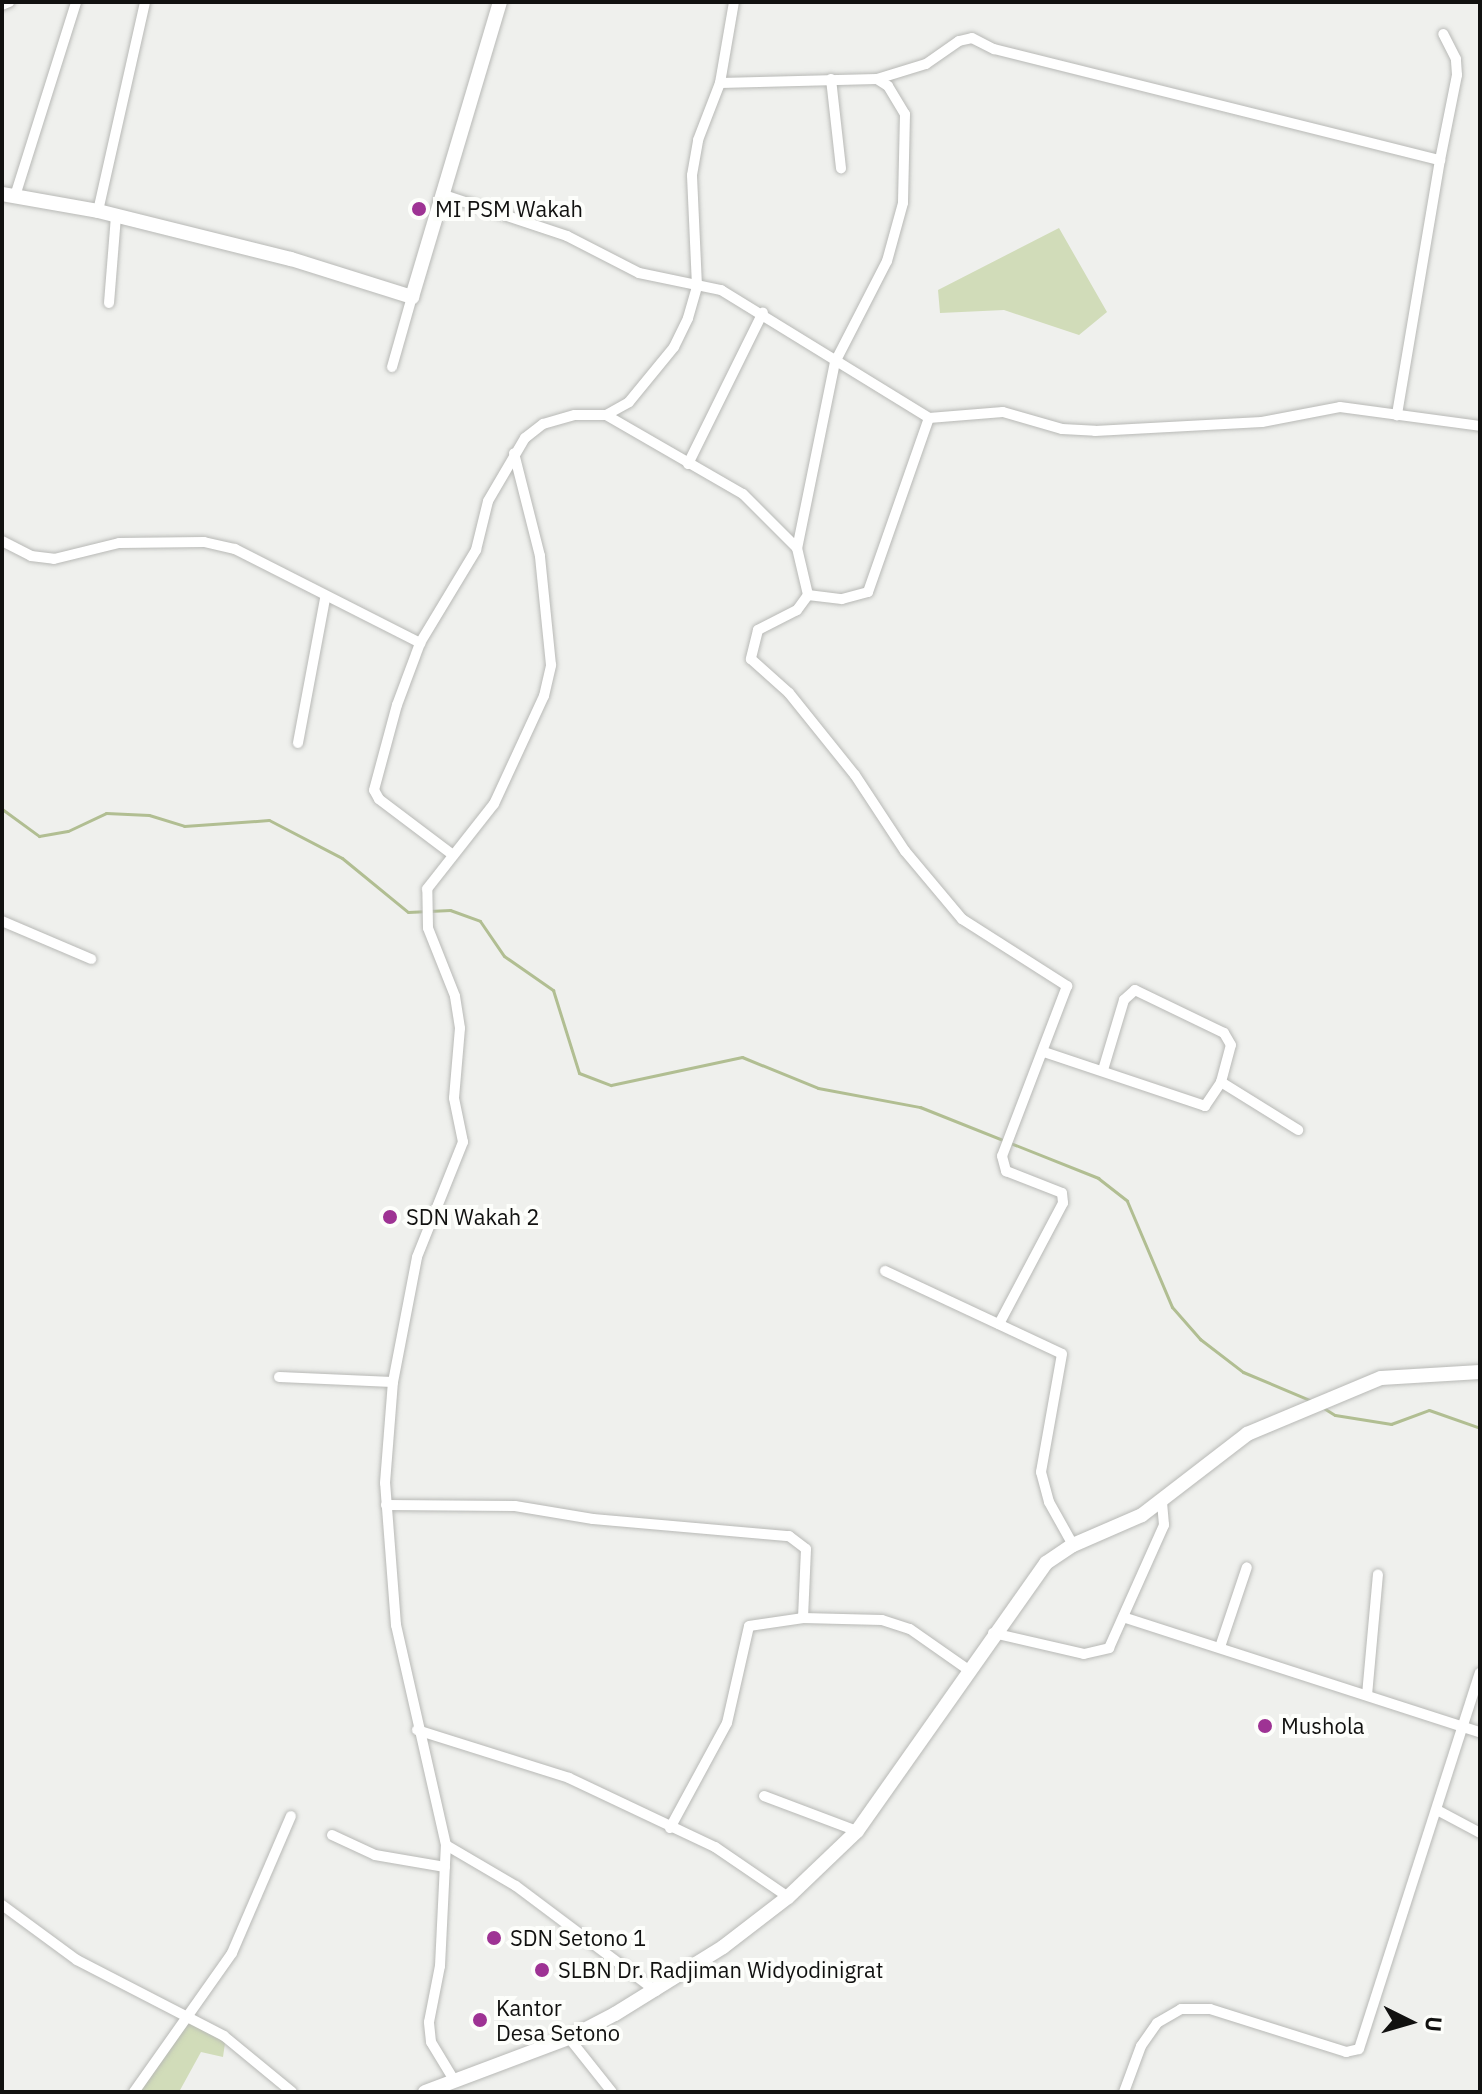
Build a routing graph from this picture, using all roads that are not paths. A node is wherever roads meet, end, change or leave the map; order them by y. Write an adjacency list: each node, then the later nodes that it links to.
1 (9, 2): 6 (street)
2 (76, 2): 14 (street)
3 (500, 2): 13 (main road)
4 (734, 2): 10 (street)
5 (145, 3): 15 (street)
6 (2, 5)
7 (1443, 34): 11 (street)
8 (831, 79): 9 (street); 10 (street); 12 (street)
9 (877, 79): 11 (street); 21 (street)
10 (720, 83): 17 (street)
11 (1440, 160): 24 (street)
12 (841, 168)
13 (441, 194): 17 (street); 18 (main road)
14 (8, 195): 15 (main road)
15 (98, 211): 16 (main road)
16 (116, 216): 18 (main road); 19 (street)
17 (697, 286): 20 (street); 23 (street)
18 (412, 297): 22 (street)
19 (109, 303)
20 (763, 312): 21 (street); 28 (street)
21 (835, 362): 25 (street); 30 (street)
22 (392, 367)
23 (606, 415): 27 (street); 28 (street)
24 (1397, 415): 25 (street); 26 (street)
25 (929, 418): 31 (street)
26 (1480, 426)
27 (514, 453): 33 (street); 35 (street)
28 (688, 464): 30 (street)
29 (2, 541): 32 (street)
30 (797, 548): 31 (street)
31 (808, 595): 38 (street)
32 (325, 599): 33 (street); 34 (street)
33 (420, 643): 35 (street)
34 (298, 743)
35 (453, 855): 46 (street)
36 (2, 921): 37 (street)
37 (91, 959)
38 (1044, 1052): 39 (street); 43 (street)
39 (1103, 1070): 40 (street); 40 (street)
40 (1221, 1082): 41 (street)
41 (1298, 1130)
42 (885, 1271): 43 (street)
43 (999, 1324): 49 (street)
44 (1480, 1372): 47 (main road)
45 (279, 1377): 46 (street)
46 (393, 1382): 48 (street)
47 (1162, 1500): 49 (main road); 53 (street)
48 (386, 1505): 52 (street); 60 (street)
49 (1073, 1545): 54 (main road)
50 (1247, 1567): 55 (street)
51 (1378, 1575): 58 (street)
52 (803, 1618): 56 (street); 65 (street)
53 (1126, 1618): 54 (street); 55 (street)
54 (993, 1633): 56 (main road)
55 (1220, 1647): 58 (street)
56 (970, 1671): 66 (main road)
57 (1480, 1673): 59 (street)
58 (1367, 1695): 59 (street)
59 (1465, 1726): 61 (street); 63 (street)
60 (417, 1730): 65 (street); 69 (street)
61 (1480, 1732)
62 (764, 1796): 66 (street)
63 (1437, 1810): 67 (street); 81 (street)
64 (291, 1816): 74 (street)
65 (670, 1828): 71 (street)
66 (857, 1831): 71 (main road)
67 (1480, 1833)
68 (332, 1835): 70 (street)
69 (446, 1845): 70 (street); 73 (street)
70 (445, 1867): 76 (street)
71 (788, 1897): 73 (main road)
72 (2, 1905): 74 (street)
73 (656, 1991): 75 (main road)
74 (189, 2019): 77 (street); 78 (street)
75 (569, 2038): 76 (main road); 80 (street)
76 (454, 2080): 79 (main road)
77 (134, 2092)
78 (292, 2092)
79 (425, 2092)
80 (612, 2092)
81 (1124, 2092)

